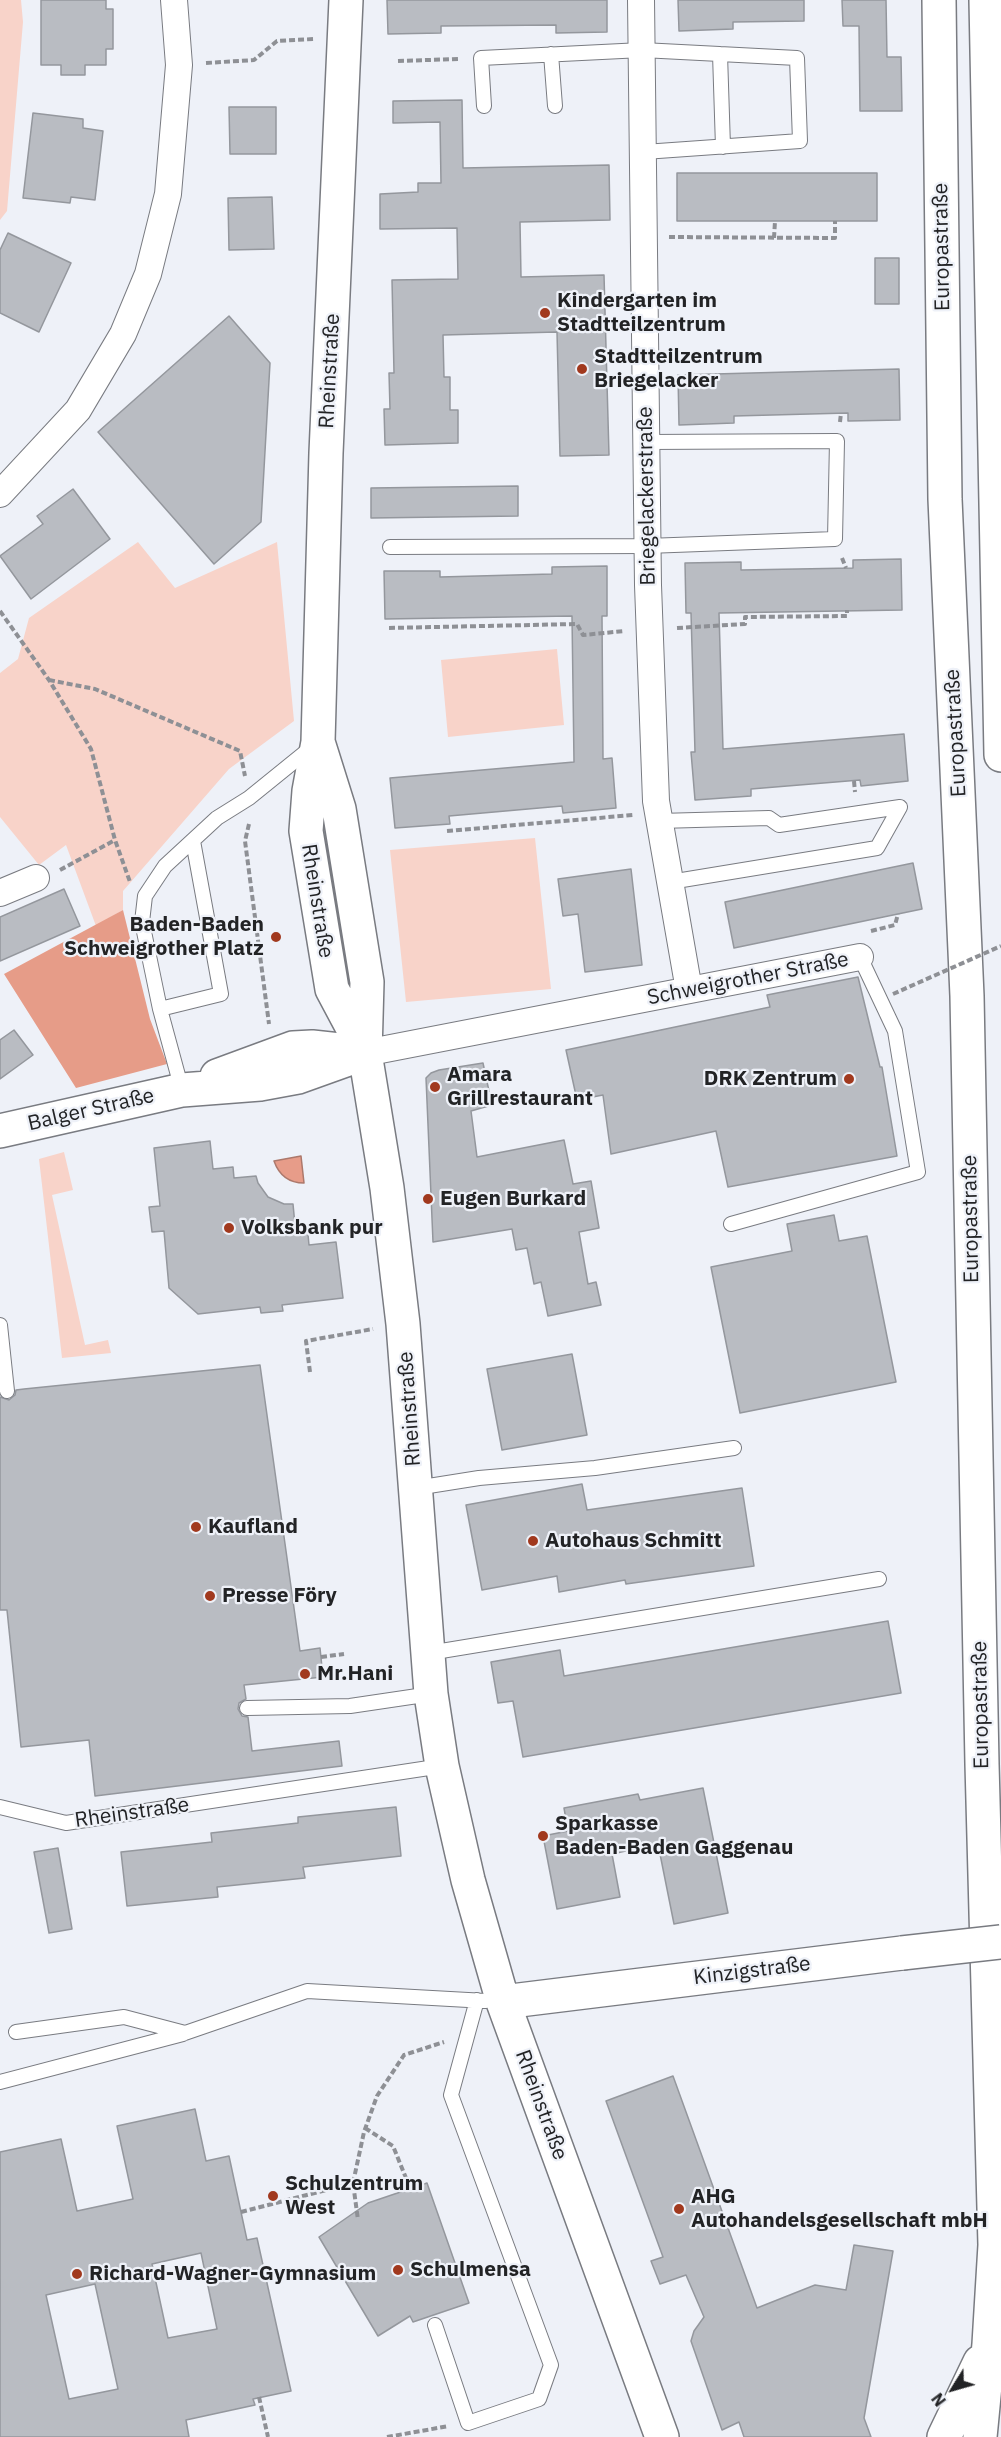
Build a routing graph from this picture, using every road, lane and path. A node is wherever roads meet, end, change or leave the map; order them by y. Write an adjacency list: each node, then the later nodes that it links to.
1 (174, 0): 24 (street)
2 (346, 0): 6 (street, Rheinstraße)
3 (641, 0): 7 (street, Briegelackerstraße)
4 (939, 0): 81 (street, Europastraße)
5 (986, 0): 33 (street, Europastraße)
6 (346, 38): 12 (path); 32 (street, Rheinstraße)
7 (642, 50): 8 (lane); 9 (lane); 16 (street, Briegelackerstraße)
8 (551, 54): 10 (lane); 14 (lane)
9 (720, 54): 15 (lane); 15 (lane)
10 (481, 58): 11 (path); 13 (lane)
11 (398, 61)
12 (206, 63)
13 (484, 106)
14 (555, 106)
15 (723, 147): 16 (lane)
16 (644, 152): 19 (street, Briegelackerstraße)
17 (775, 221): 20 (path)
18 (835, 221): 20 (path)
19 (645, 237): 20 (path); 23 (street, Briegelackerstraße)
20 (774, 238)
21 (841, 413): 22 (path)
22 (841, 420)
23 (646, 442): 25 (street, Briegelackerstraße); 25 (lane)
24 (0, 494)
25 (647, 546): 26 (lane); 30 (street, Briegelackerstraße)
26 (390, 547)
27 (847, 610): 30 (path)
28 (0, 611): 31 (path)
29 (389, 628): 30 (path)
30 (649, 629): 35 (street, Briegelackerstraße)
31 (49, 680): 34 (path); 37 (path)
32 (318, 742): 34 (lane); 51 (street, Rheinstraße)
33 (1001, 755)
34 (249, 798): 38 (lane); 50 (path)
35 (658, 817): 36 (path); 40 (street, Briegelackerstraße); 40 (lane)
36 (447, 831)
37 (115, 840): 39 (path); 42 (path)
38 (193, 841): 42 (lane); 49 (lane)
39 (36, 878): 41 (street)
40 (670, 882): 47 (street, Briegelackerstraße)
41 (0, 892)
42 (145, 896): 49 (lane)
43 (898, 914): 44 (path)
44 (895, 926)
45 (1001, 946): 48 (path, bridge)
46 (860, 957): 47 (street, Schweigrother Straße); 54 (lane, Schweigrother Straße)
47 (689, 990): 51 (street, Schweigrother Straße)
48 (893, 994)
49 (160, 1009): 52 (lane)
50 (293, 1048): 51 (street, Balger Straße); 52 (street, Balger Straße)
51 (365, 1053): 52 (street, Balger Straße); 55 (street, Rheinstraße)
52 (182, 1090): 53 (street, Balger Straße)
53 (0, 1131)
54 (730, 1224)
55 (403, 1324): 57 (path); 60 (street, Rheinstraße)
56 (0, 1325): 58 (lane)
57 (310, 1372)
58 (7, 1391)
59 (734, 1448): 60 (lane)
60 (416, 1488): 62 (street, Rheinstraße)
61 (879, 1580): 62 (lane)
62 (429, 1653): 65 (street, Rheinstraße)
63 (344, 1654): 64 (path)
64 (321, 1658)
65 (431, 1694): 66 (lane); 67 (street, Rheinstraße)
66 (247, 1708)
67 (442, 1766): 68 (lane, Rheinstraße); 70 (street, Rheinstraße)
68 (0, 1808)
69 (1001, 1942): 70 (street, Kinzigstraße, bridge)
70 (490, 2001): 72 (lane); 73 (lane); 86 (street, Rheinstraße)
71 (16, 2032): 72 (lane)
72 (185, 2033): 74 (lane)
73 (468, 2034): 75 (path); 83 (lane)
74 (0, 2082)
75 (365, 2128): 76 (path); 77 (path)
76 (353, 2183): 78 (path); 79 (path)
77 (410, 2188)
78 (241, 2212)
79 (358, 2220)
80 (435, 2325): 83 (lane)
81 (989, 2344): 87 (street); 88 (street, Europastraße)
82 (259, 2397): 84 (path)
83 (468, 2423): 85 (path)
84 (268, 2437)
85 (387, 2437)
86 (662, 2437)
87 (944, 2437)
88 (981, 2437)

